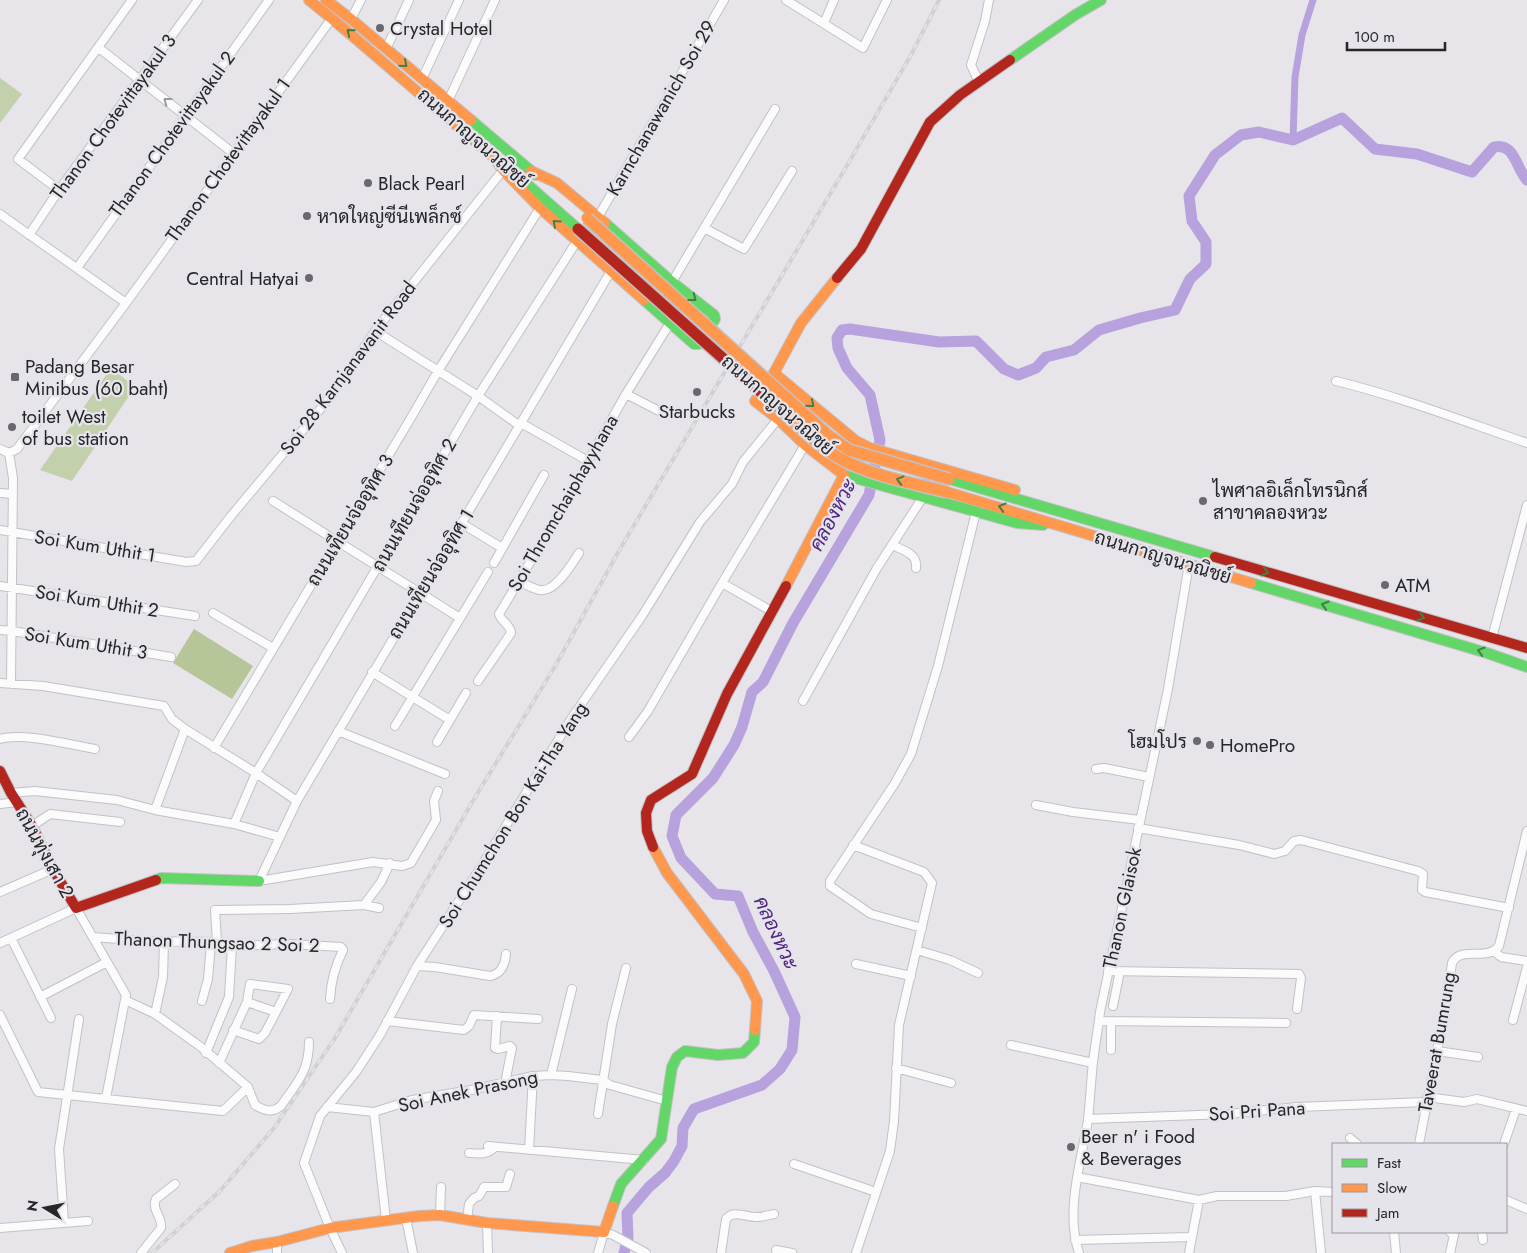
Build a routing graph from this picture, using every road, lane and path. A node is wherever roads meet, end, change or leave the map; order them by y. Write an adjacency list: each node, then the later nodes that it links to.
1 (132, 0): 19 (street)
2 (198, 0): 22 (street, Thanon Chotevittayakul 3)
3 (269, 0): 26 (street, Thanon Chotevittayakul 2)
4 (309, 0): 16 (main road, ถนนกาญจนวณิชย์)
5 (326, 0): 17 (main road, ถนนกาญจนวณิชย์)
6 (361, 0): 17 (street)
7 (409, 0): 20 (street)
8 (459, 0): 21 (street)
9 (495, 0): 24 (street)
10 (724, 0): 34 (street, Karnchanawanich Soi 29)
11 (786, 0): 18 (street)
12 (834, 0): 18 (street)
13 (887, 0): 18 (street)
14 (989, 0): 23 (street)
15 (1101, 0): 23 (main road)
16 (332, 18): 27 (street, Thanon Chotevittayakul 1); 28 (main road, ถนนกาญจนวณิชย์, one-way to 16)
17 (351, 19): 20 (main road, ถนนกาญจนวณิชย์)
18 (824, 23)
19 (99, 48): 22 (street); 31 (street)
20 (386, 49): 21 (main road, ถนนกาญจนวณิชย์, one-way to 21)
21 (422, 79): 24 (main road, ถนนกาญจนวณิชย์)
22 (140, 80): 26 (street, one-way to 22); 31 (street, Thanon Chotevittayakul 3)
23 (979, 82): 45 (main road)
24 (448, 101): 34 (main road, ถนนกาญจนวณิชย์)
25 (775, 109): 35 (street)
26 (185, 115): 27 (street); 38 (street, Thanon Chotevittayakul 2)
27 (233, 153): 41 (street, Thanon Chotevittayakul 1)
28 (494, 158): 29 (main road); 67 (main road, ถนนกาญจนวณิชย์, one-way to 28, bridge)
29 (503, 170): 32 (main road); 43 (street, Soi 28 Karnjanavanit Road)
30 (792, 171): 35 (street)
31 (59, 190): 36 (street, Thanon Chotevittayakul 3)
32 (540, 208): 37 (main road, one-way to 32); 44 (street, ถนนเทียนจ่ออุทิศ 3)
33 (0, 214): 36 (street)
34 (592, 217): 40 (main road); 65 (main road, ถนนกาญจนวณิชย์, bridge)
35 (704, 228): 40 (street)
36 (29, 235): 38 (street)
37 (577, 241): 39 (main road); 48 (street, ถนนเทียนจ่ออุทิศ 2)
38 (76, 268): 41 (street)
39 (611, 271): 42 (main road); 51 (street, ถนนเทียนจ่ออุทิศ 1)
40 (672, 282): 42 (main road, one-way to 42)
41 (126, 303): 55 (street, Thanon Chotevittayakul 1)
42 (670, 323): 47 (street, Soi Thromchaiphayyhana)
43 (375, 331): 44 (street); 74 (street, Soi 28 Karnjanavanit Road)
44 (438, 371): 48 (street); 70 (street, ถนนเทียนจ่ออุทิศ 3)
45 (774, 373): 50 (main road); 65 (main road, one-way to 65)
46 (1336, 380): 52 (street)
47 (626, 394): 49 (street); 56 (street, Soi Thromchaiphayyhana)
48 (478, 396): 51 (street); 77 (street, ถนนเทียนจ่ออุทิศ 2)
49 (663, 413)
50 (778, 419): 53 (main road); 152 (street, Soi Chumchon Bon Kai-Tha Yang)
51 (521, 424): 56 (street); 66 (street, ถนนเทียนจ่ออุทิศ 1)
52 (1527, 443)
53 (805, 445): 57 (main road); 81 (street)
54 (0, 449): 55 (street)
55 (10, 453): 60 (street)
56 (588, 461): 80 (street, Soi Thromchaiphayyhana)
57 (844, 474): 61 (main road); 85 (main road)
58 (544, 475): 72 (street)
59 (0, 493): 60 (street)
60 (12, 494): 69 (street)
61 (923, 497): 64 (main road); 71 (street)
62 (273, 501): 70 (street)
63 (1527, 505): 91 (street)
64 (976, 512): 67 (main road); 130 (street)
65 (1064, 514): 91 (main road, ถนนกาญจนวณิชย์, one-way to 91)
66 (461, 523): 72 (street); 84 (street, ถนนเทียนจ่ออุทิศ 1)
67 (1061, 526): 76 (main road, ถนนกาญจนวณิชย์)
68 (0, 530): 69 (street, Soi Kum Uthit 1)
69 (13, 532): 74 (street, Soi Kum Uthit 1); 83 (street)
70 (337, 542): 77 (street); 92 (street, ถนนเทียนจ่ออุทิศ 3)
71 (892, 545): 78 (street); 102 (street)
72 (502, 548): 75 (street)
73 (578, 554): 80 (street)
74 (191, 561)
75 (494, 563)
76 (1189, 564): 95 (main road, ถนนกาญจนวณิชย์, one-way to 76); 116 (street, Thanon Glaisok)
77 (377, 568): 84 (street); 114 (street, ถนนเทียนจ่ออุทิศ 2)
78 (916, 568)
79 (488, 572): 88 (street)
80 (518, 581): 97 (street, Soi Thromchaiphayyhana)
81 (722, 582): 85 (street); 107 (street)
82 (0, 586): 83 (street, Soi Kum Uthit 2)
83 (12, 587): 87 (street, Soi Kum Uthit 2); 90 (street)
84 (419, 593): 88 (street); 96 (street, ถนนเทียนจ่ออุทิศ 1)
85 (773, 612): 198 (main road)
86 (213, 613): 92 (street)
87 (195, 616)
88 (460, 618): 101 (street)
89 (0, 630): 90 (street, Soi Kum Uthit 3)
90 (12, 631): 94 (street, Soi Kum Uthit 3); 99 (street)
91 (1492, 638): 93 (main road, ถนนกาญจนวณิชย์)
92 (273, 648): 110 (street, ถนนเทียนจ่ออุทิศ 3)
93 (1527, 648)
94 (171, 657)
95 (1527, 667)
96 (372, 672): 101 (street); 106 (street, ถนนเทียนจ่ออุทิศ 1)
97 (478, 681)
98 (0, 684): 99 (street)
99 (11, 684): 105 (street)
100 (466, 693): 103 (street)
101 (412, 696): 103 (street); 104 (street)
102 (803, 701)
103 (450, 720): 109 (street)
104 (395, 726)
105 (185, 730): 110 (street); 122 (street)
106 (338, 731): 115 (street); 119 (street, ถนนเทียนจ่ออุทิศ 1)
107 (629, 737)
108 (0, 739): 111 (street)
109 (437, 742)
110 (214, 748): 114 (street)
111 (95, 749)
112 (1096, 769): 116 (street)
113 (0, 771): 118 (main road, ถนนทุ่งเสา 2)
114 (256, 773): 119 (street); 125 (street, ถนนเทียนจ่ออุทิศ 2)
115 (445, 774)
116 (1149, 777): 123 (street, Thanon Glaisok)
117 (438, 791): 131 (street)
118 (14, 797): 120 (street); 122 (street); 126 (main road, ถนนทุ่งเสา 2)
119 (297, 800): 129 (street, ถนนเทียนจ่ออุทิศ 1)
120 (0, 804)
121 (1036, 805): 123 (street)
122 (156, 810): 125 (street)
123 (1140, 820): 127 (street, Thanon Glaisok)
124 (120, 822): 126 (street)
125 (234, 824): 129 (street)
126 (32, 826): 132 (main road, ถนนทุ่งเสา 2)
127 (1138, 828): 138 (street); 155 (street, Thanon Glaisok)
128 (1527, 831): 138 (street)
129 (280, 837): 133 (street, ถนนเทียนจ่ออุทิศ 1)
130 (853, 845): 139 (street); 139 (street)
131 (390, 863): 133 (street); 135 (street)
132 (53, 869): 134 (street); 136 (main road, ถนนทุ่งเสา 2)
133 (259, 881): 136 (main road)
134 (0, 892)
135 (364, 906): 137 (street); 143 (street)
136 (76, 908): 140 (street); 141 (street)
137 (379, 908)
138 (1509, 908): 147 (street)
139 (922, 928): 146 (street)
140 (93, 937): 142 (street, Thanon Thungsao 2 Soi 2); 150 (street)
141 (11, 938): 144 (street); 160 (street)
142 (164, 942): 143 (street, Thanon Thungsao 2 Soi 2); 168 (street)
143 (214, 942): 145 (street, Thanon Thungsao 2 Soi 2); 163 (street)
144 (0, 943)
145 (232, 946): 161 (street, Thanon Thungsao 2 Soi 2); 184 (street)
146 (917, 950): 157 (street); 158 (street)
147 (1495, 952): 149 (street); 183 (street, Taveerat Bumrung)
148 (506, 954): 152 (street)
149 (1527, 961)
150 (106, 962): 160 (street); 162 (street)
151 (856, 964): 158 (street)
152 (417, 966): 175 (street, Soi Chumchon Bon Kai-Tha Yang)
153 (1527, 967): 174 (street)
154 (626, 968): 191 (street)
155 (1108, 971): 156 (street); 176 (street, Thanon Glaisok)
156 (1120, 971): 165 (street); 166 (street)
157 (978, 973)
158 (911, 976): 188 (street)
159 (572, 989): 189 (street)
160 (40, 997): 171 (street)
161 (330, 999)
162 (126, 1000): 168 (street); 196 (street)
163 (202, 1001)
164 (247, 1002): 167 (street); 167 (street); 179 (street)
165 (1113, 1006)
166 (1297, 1009)
167 (276, 1012): 179 (street)
168 (155, 1014): 184 (street)
169 (0, 1015): 195 (street)
170 (497, 1016): 173 (street); 175 (street); 192 (street)
171 (51, 1018)
172 (79, 1019): 195 (street)
173 (538, 1019)
174 (1513, 1020)
175 (387, 1021): 199 (street, Soi Chumchon Bon Kai-Tha Yang)
176 (1099, 1021): 177 (street); 187 (street, Thanon Glaisok)
177 (1111, 1021): 178 (street); 182 (street)
178 (1286, 1023)
179 (234, 1030): 186 (street)
180 (309, 1042): 194 (street)
181 (1011, 1045): 187 (street)
182 (1111, 1050)
183 (1437, 1052): 185 (street); 197 (street, Taveerat Bumrung)
184 (206, 1053): 186 (street)
185 (1478, 1057)
186 (219, 1063): 194 (street)
187 (1093, 1063): 204 (street, Thanon Glaisok)
188 (896, 1068): 193 (street); 218 (street)
189 (551, 1074): 190 (street, Soi Anek Prasong); 191 (street, Soi Anek Prasong)
190 (533, 1076): 192 (street, Soi Anek Prasong); 209 (street)
191 (602, 1080): 198 (street, Soi Anek Prasong); 203 (street)
192 (505, 1083): 202 (street, Soi Anek Prasong)
193 (951, 1083)
194 (248, 1088): 196 (street)
195 (68, 1094): 196 (street); 229 (street)
196 (106, 1098)
197 (1427, 1100): 200 (street, Soi Pri Pana); 204 (street, Soi Pri Pana); 208 (street, Taveerat Bumrung)
198 (667, 1102): 211 (main road)
199 (327, 1107): 202 (street, Soi Anek Prasong); 232 (street, Soi Chumchon Bon Kai-Tha Yang)
200 (1516, 1109): 201 (street, Soi Pri Pana); 206 (street)
201 (1527, 1111)
202 (374, 1112): 226 (street)
203 (598, 1114)
204 (1088, 1119): 214 (street, Thanon Glaisok)
205 (1350, 1138): 207 (street)
206 (1504, 1141)
207 (1357, 1143)
208 (1419, 1143)
209 (529, 1150): 210 (street); 211 (street)
210 (469, 1153)
211 (644, 1160): 235 (main road)
212 (794, 1164): 218 (street)
213 (510, 1174): 227 (street)
214 (1077, 1177): 220 (street); 237 (street, Thanon Glaisok)
215 (175, 1184): 240 (street)
216 (441, 1187): 224 (street)
217 (1315, 1191): 219 (street); 220 (street); 252 (street)
218 (876, 1192): 249 (street)
219 (1332, 1192)
220 (1199, 1200): 236 (street)
221 (1507, 1200): 222 (street)
222 (1527, 1210)
223 (774, 1214): 247 (street)
224 (440, 1215): 225 (main road); 227 (main road)
225 (406, 1218): 226 (main road); 243 (street)
226 (386, 1220): 232 (main road)
227 (467, 1220): 230 (main road)
228 (88, 1221): 229 (street)
229 (64, 1222): 231 (street)
230 (487, 1223): 235 (main road); 244 (street)
231 (0, 1228)
232 (330, 1228): 238 (main road); 242 (street, Soi Chumchon Bon Kai-Tha Yang)
233 (1394, 1233): 253 (street)
234 (1451, 1233): 254 (street)
235 (608, 1234): 245 (street); 246 (street)
236 (1191, 1237): 237 (street); 251 (street)
237 (1075, 1240): 250 (street, Thanon Glaisok)
238 (277, 1247): 241 (main road)
239 (776, 1250): 248 (street)
240 (141, 1253)
241 (230, 1253)
242 (342, 1253)
243 (413, 1253)
244 (488, 1253)
245 (598, 1253)
246 (646, 1253)
247 (721, 1253)
248 (792, 1253)
249 (856, 1253)
250 (1079, 1253)
251 (1190, 1253)
252 (1321, 1253)
253 (1396, 1253)
254 (1450, 1253)

